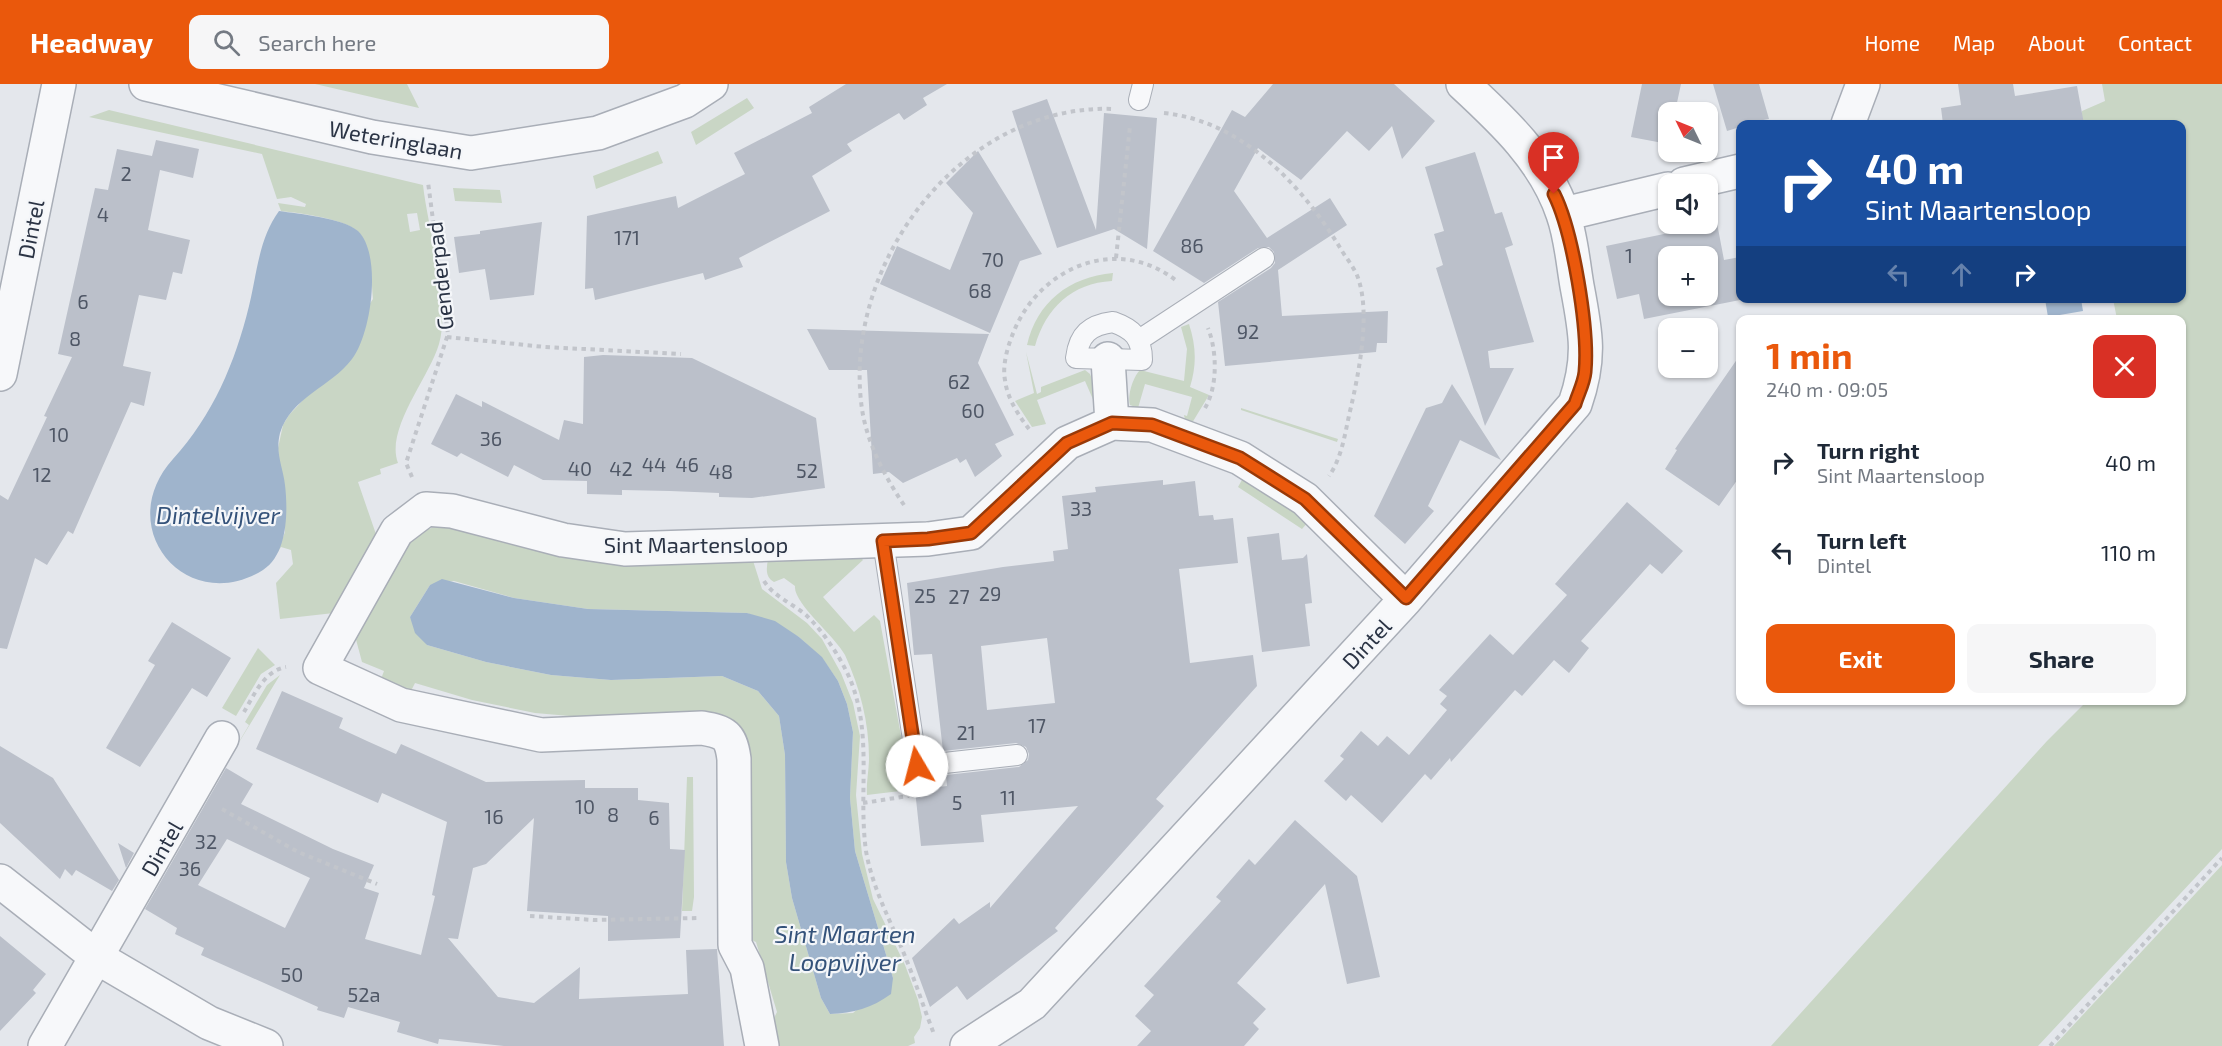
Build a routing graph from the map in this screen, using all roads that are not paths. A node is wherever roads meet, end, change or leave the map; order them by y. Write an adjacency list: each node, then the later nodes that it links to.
1 (59, 84): 14 (street, Dintel)
2 (146, 84): 3 (street, Weteringlaan)
3 (711, 84)
4 (1463, 84): 10 (street, Dintel)
5 (1863, 84): 6 (street)
6 (1850, 120)
7 (1736, 172): 8 (street)
8 (1718, 176)
9 (1658, 191): 10 (street)
10 (1563, 214): 17 (street, Dintel)
11 (1264, 258): 12 (lane)
12 (1139, 340): 13 (lane); 13 (lane)
13 (1108, 358): 15 (street)
14 (0, 374)
15 (1112, 423): 16 (street, Sint Maartensloop); 17 (street, Sint Maartensloop)
16 (883, 541): 19 (lane); 24 (street, Sint Maartensloop)
17 (1406, 598): 25 (street, Dintel)
18 (222, 738): 21 (street, Dintel)
19 (1017, 755)
20 (0, 881): 21 (street)
21 (98, 958): 22 (street); 23 (street)
22 (45, 1046)
23 (266, 1046)
24 (762, 1046)
25 (967, 1046)

